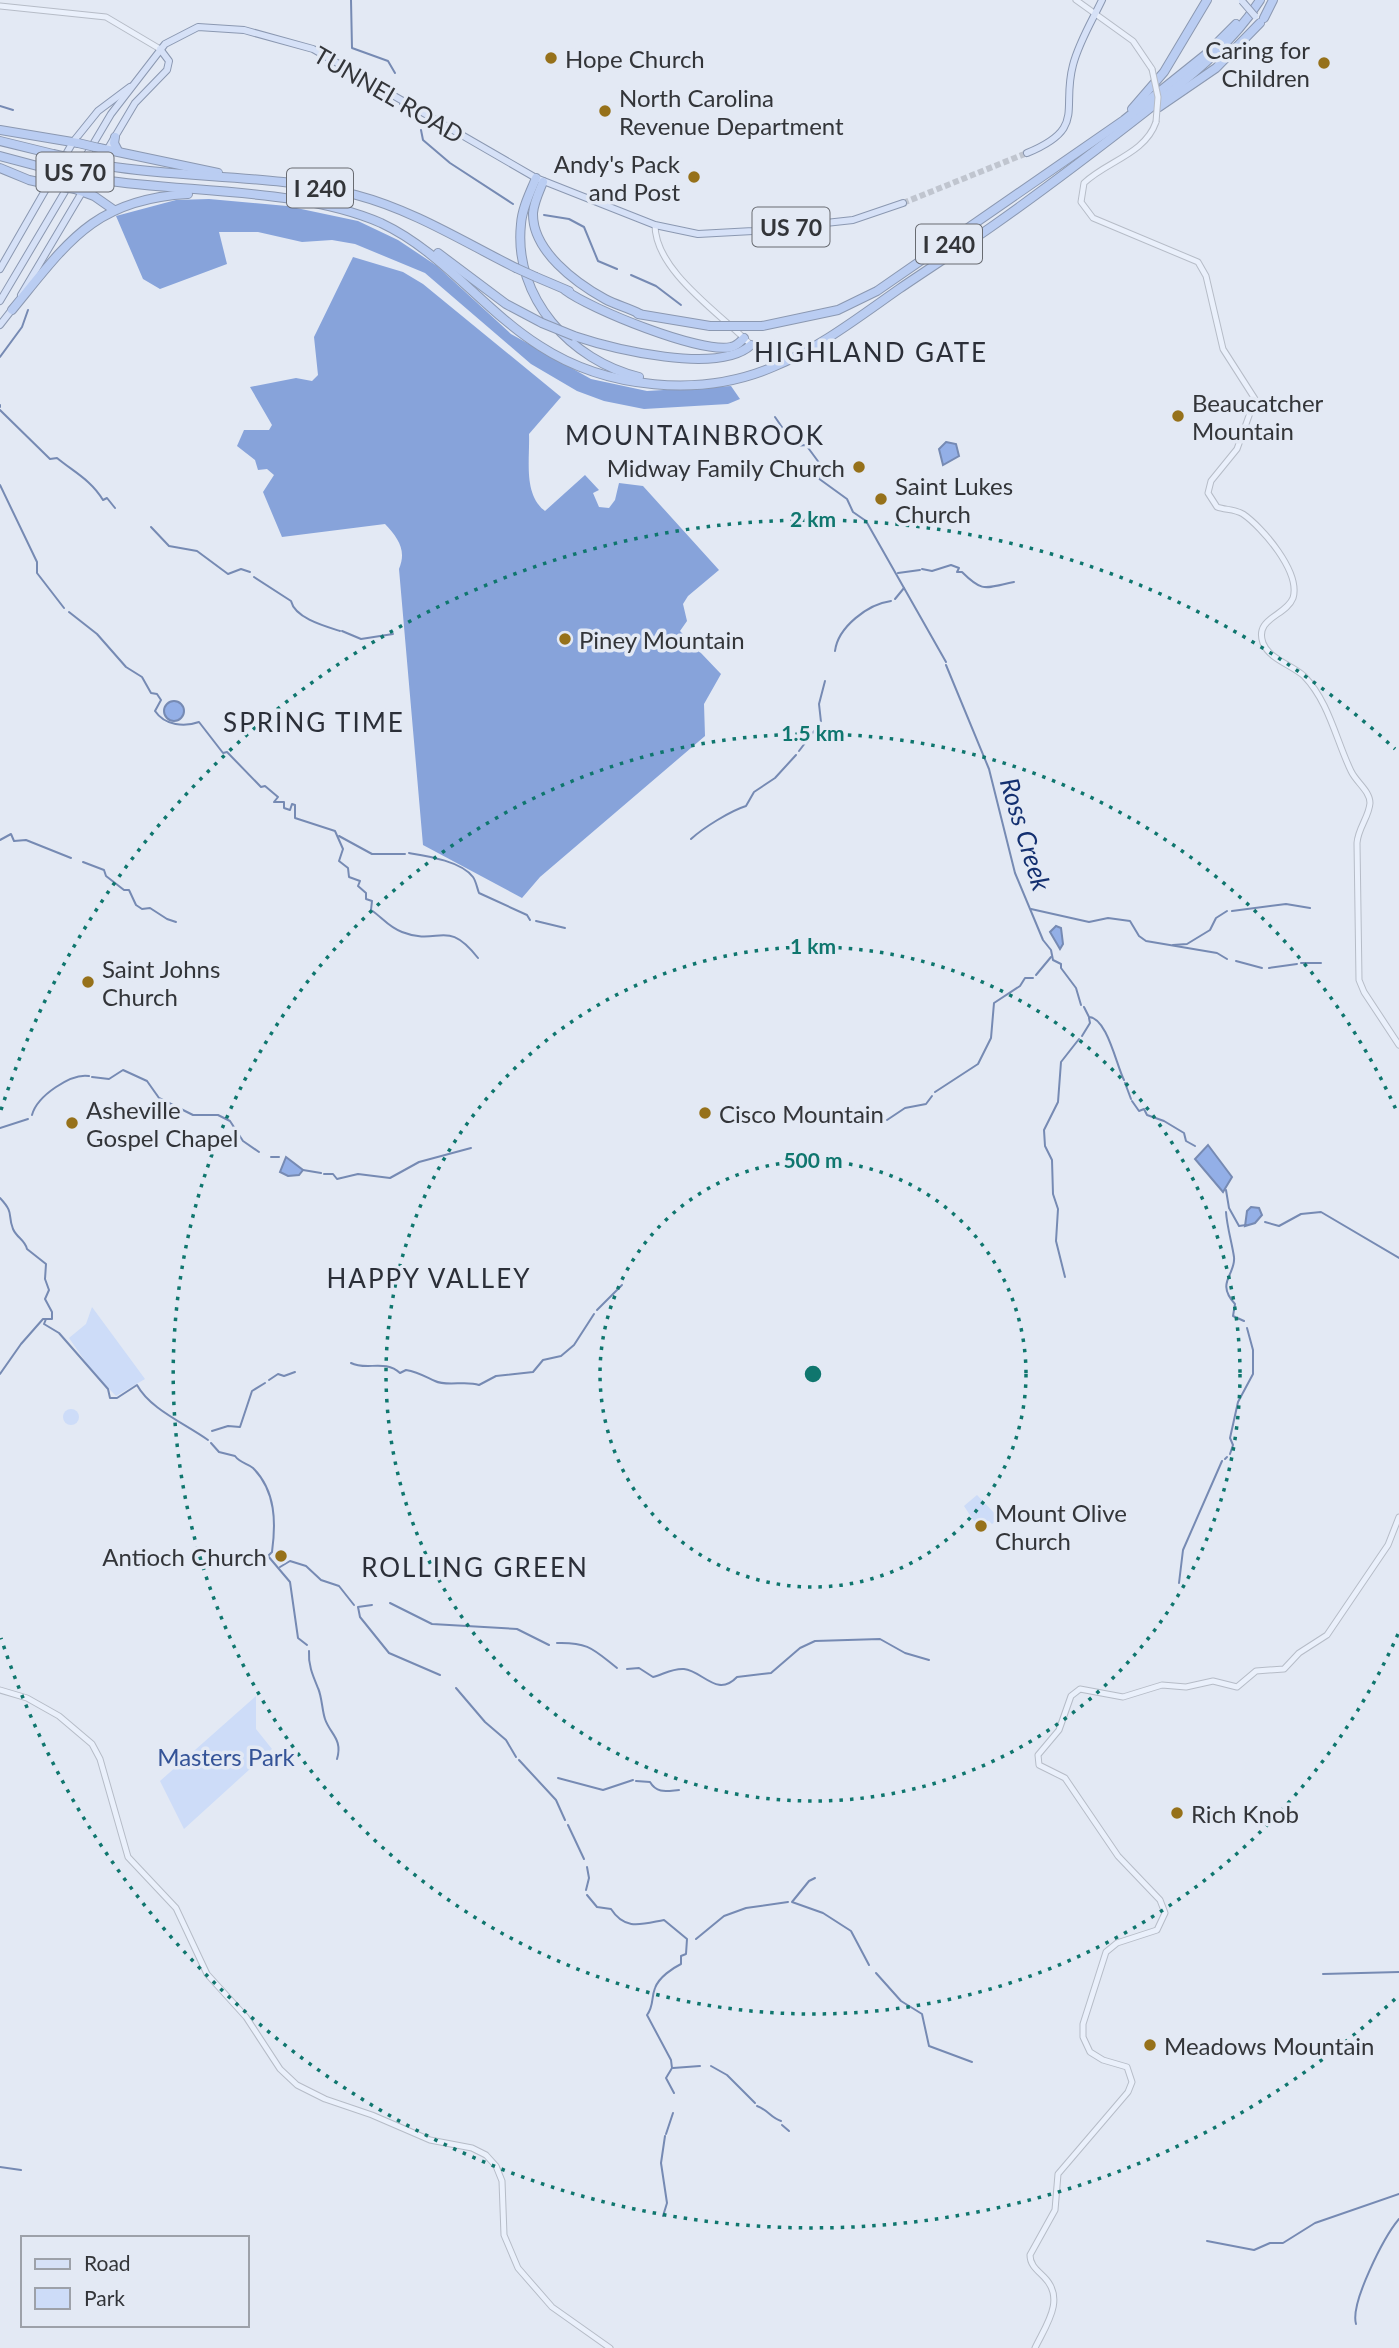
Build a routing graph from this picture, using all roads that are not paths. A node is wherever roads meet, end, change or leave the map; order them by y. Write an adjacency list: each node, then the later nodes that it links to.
1 (1076, 0): 9 (main road)
2 (1101, 0): 9 (main road)
3 (1207, 0): 13 (highway)
4 (1241, 0): 10 (main road, bridge)
5 (1255, 0): 13 (highway, I 240)
6 (1260, 0): 21 (highway, I 240)
7 (1273, 0): 10 (highway)
8 (0, 6): 11 (main road)
9 (1095, 14): 20 (main road); 42 (main road, bridge)
10 (1260, 19): 21 (highway)
11 (160, 49): 12 (main road, TUNNEL ROAD / US 70); 15 (main road); 25 (main road, TUNNEL ROAD / US 70)
12 (134, 84): 17 (main road); 35 (main road, TUNNEL ROAD / US 70)
13 (1118, 123): 37 (highway, I 240, bridge)
14 (0, 130): 17 (highway)
15 (115, 137): 18 (main road); 19 (highway)
16 (0, 141): 24 (highway, I 240, bridge)
17 (76, 143): 18 (highway, bridge); 26 (main road)
18 (103, 149): 19 (highway); 27 (main road)
19 (118, 151): 24 (highway)
20 (1027, 153)
21 (1094, 154): 41 (highway, I 240)
22 (0, 156): 28 (highway, I 240, bridge)
23 (0, 168): 26 (highway)
24 (238, 179): 34 (highway, I 240, bridge)
25 (540, 180): 31 (main road, TUNNEL ROAD / US 70); 37 (highway); 41 (highway)
26 (52, 186): 27 (highway, bridge); 33 (main road)
27 (79, 190): 30 (highway); 36 (main road)
28 (213, 192): 30 (highway); 32 (highway, I 240)
29 (904, 203): 31 (main road, TUNNEL ROAD / US 70)
30 (114, 210): 36 (highway)
31 (655, 225): 39 (main road)
32 (404, 236): 40 (highway, bridge); 41 (highway, I 240)
33 (0, 269)
34 (565, 289): 37 (highway, I 240); 39 (highway)
35 (0, 301)
36 (12, 310): 38 (main road)
37 (640, 314)
38 (0, 325)
39 (744, 338): 40 (main road)
40 (751, 345)
41 (681, 384)
42 (1399, 1045)
43 (1399, 1517): 46 (main road)
44 (0, 1690): 45 (main road)
45 (610, 2348)
46 (1035, 2348)

